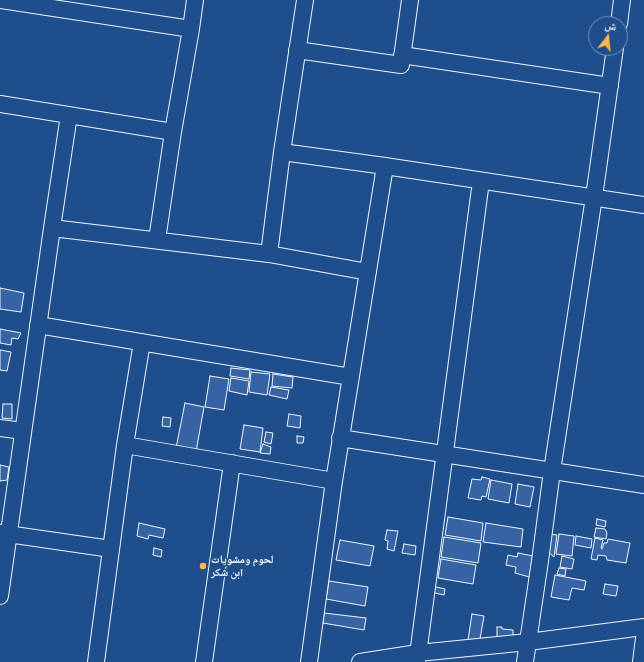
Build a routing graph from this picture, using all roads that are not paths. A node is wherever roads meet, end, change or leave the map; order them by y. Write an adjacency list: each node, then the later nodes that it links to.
1 (0, 0): 7 (street)
2 (195, 0): 7 (street)
3 (305, 0): 8 (street)
4 (410, 0): 9 (street)
5 (622, 0): 6 (street)
6 (620, 16)
7 (191, 29): 14 (street)
8 (297, 50): 9 (street); 15 (street)
9 (402, 55): 11 (street)
10 (614, 56): 11 (street)
11 (610, 86): 18 (street)
12 (0, 104): 13 (street)
13 (69, 115): 14 (street); 20 (street)
14 (173, 132): 21 (street)
15 (282, 152): 16 (street); 22 (street)
16 (385, 166): 17 (street); 23 (street)
17 (481, 180): 18 (street); 31 (street)
18 (594, 198): 19 (street); 33 (street)
19 (644, 205)
20 (52, 228): 21 (street); 24 (street)
21 (158, 240): 22 (street)
22 (269, 254): 23 (street)
23 (368, 272): 26 (street)
24 (38, 325): 25 (street); 28 (street)
25 (142, 342): 26 (street); 30 (street)
26 (351, 377): 29 (street)
27 (0, 428): 28 (street)
28 (24, 432): 36 (street)
29 (340, 438): 31 (street); 34 (street)
30 (125, 445): 32 (street); 37 (street)
31 (445, 454): 33 (street); 42 (street)
32 (232, 463): 34 (street); 44 (street)
33 (552, 471): 35 (street); 41 (street)
34 (334, 481): 45 (street)
35 (644, 486)
36 (4, 533): 37 (street); 38 (street)
37 (111, 549): 43 (street)
38 (0, 596)
39 (644, 627): 41 (street)
40 (644, 638): 48 (street)
41 (528, 642): 42 (street); 47 (street)
42 (418, 658): 46 (street)
43 (96, 662)
44 (204, 662)
45 (309, 662)
46 (360, 662)
47 (525, 662)
48 (641, 662)

